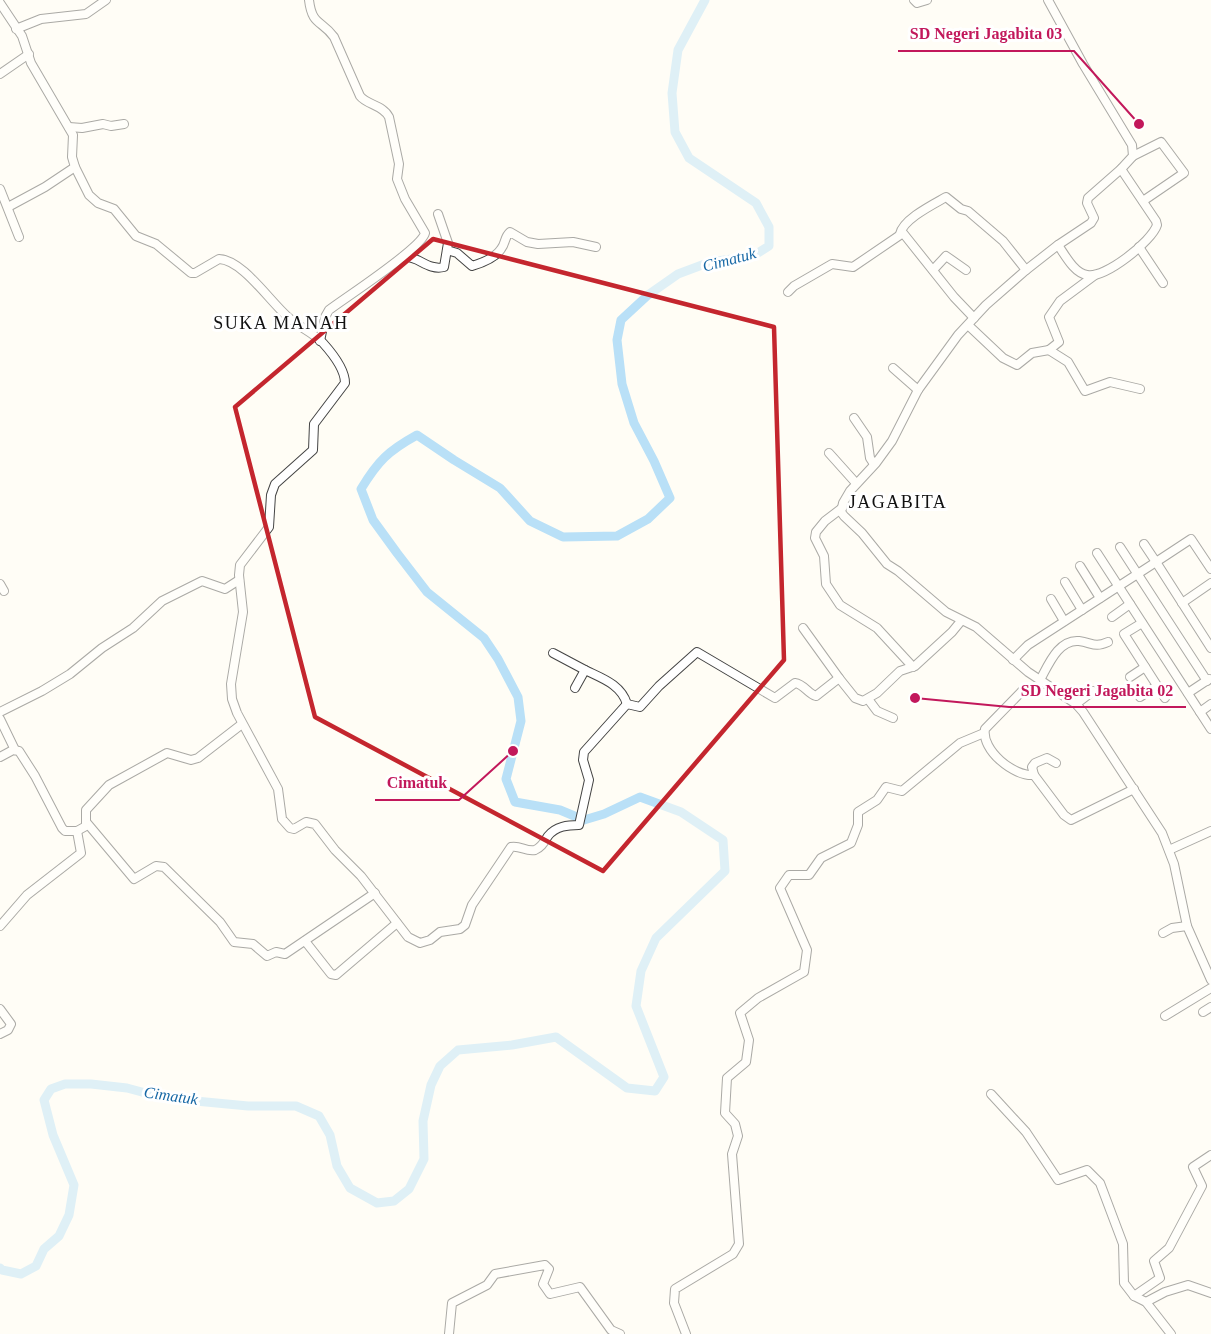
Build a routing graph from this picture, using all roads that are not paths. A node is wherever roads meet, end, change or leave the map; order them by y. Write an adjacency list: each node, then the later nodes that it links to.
1 (106, 0): 7 (street)
2 (309, 0): 25 (street)
3 (914, 0): 4 (street)
4 (927, 0)
5 (1048, 0): 12 (street)
6 (0, 1): 7 (street)
7 (16, 28): 8 (street)
8 (29, 54): 9 (street); 11 (street)
9 (0, 74)
10 (124, 124): 11 (street)
11 (69, 127): 13 (street)
12 (1133, 156): 14 (street); 16 (street)
13 (75, 167): 17 (street); 34 (street)
14 (1121, 170): 16 (street); 21 (street)
15 (0, 189): 17 (street)
16 (1143, 201): 23 (street)
17 (8, 207): 20 (street)
18 (438, 214): 24 (street)
19 (900, 234): 26 (street); 28 (street); 31 (street)
20 (19, 237)
21 (1058, 245): 28 (street); 29 (street)
22 (596, 247): 24 (street)
23 (1139, 247): 29 (street); 30 (street)
24 (447, 250): 25 (street)
25 (403, 256): 34 (street)
26 (933, 270): 27 (street); 32 (street)
27 (966, 270)
28 (1026, 270): 32 (street)
29 (1095, 275): 35 (street)
30 (1163, 283)
31 (788, 292)
32 (974, 318): 33 (street)
33 (968, 325): 35 (street); 38 (street)
34 (320, 340): 51 (street)
35 (1049, 350): 37 (street)
36 (893, 368): 38 (street)
37 (1140, 389)
38 (918, 390): 41 (street)
39 (854, 418): 41 (street)
40 (829, 453): 42 (street)
41 (874, 464): 42 (street)
42 (855, 482): 43 (street)
43 (842, 508): 61 (street); 69 (street)
44 (1144, 544): 47 (street)
45 (1119, 547): 50 (street)
46 (1097, 553): 54 (street)
47 (1156, 562): 49 (street); 50 (street); 57 (street)
48 (1080, 566): 55 (street)
49 (1211, 569)
50 (1137, 574): 54 (street); 74 (street)
51 (239, 580): 87 (street); 91 (street)
52 (1065, 582): 59 (street)
53 (1211, 584): 57 (street)
54 (1118, 586): 55 (street); 58 (street)
55 (1100, 598): 59 (street)
56 (1051, 599): 62 (street)
57 (1182, 603): 66 (street)
58 (1130, 604): 60 (street); 63 (street)
59 (1082, 610): 62 (street)
60 (1112, 617)
61 (961, 621): 68 (street); 69 (street)
62 (1064, 621): 68 (street)
63 (1142, 622): 70 (street); 80 (street)
64 (803, 628): 73 (street)
65 (1108, 642): 75 (street)
66 (1211, 648)
67 (553, 653): 71 (street)
68 (1013, 660): 75 (street)
69 (913, 667): 83 (street)
70 (1145, 667): 72 (street); 76 (street)
71 (585, 670): 77 (street); 84 (street)
72 (1130, 677)
73 (839, 678): 83 (street); 84 (street)
74 (1209, 679): 80 (street)
75 (1040, 680): 85 (street)
76 (1157, 686): 81 (street); 82 (street)
77 (574, 688)
78 (1025, 688): 93 (street)
79 (1093, 691): 85 (street)
80 (1188, 693): 88 (street)
81 (1140, 696)
82 (1165, 698)
83 (868, 699): 89 (street)
84 (627, 704): 104 (street)
85 (1076, 704): 98 (street)
86 (1211, 704): 88 (street)
87 (0, 712)
88 (1200, 712): 92 (street)
89 (893, 718)
90 (0, 719): 94 (street)
91 (242, 724): 99 (street); 103 (street)
92 (1211, 729)
93 (984, 733): 97 (street); 123 (street)
94 (15, 750): 95 (street); 100 (street)
95 (0, 757)
96 (1056, 763): 97 (street)
97 (1034, 775): 98 (street)
98 (1134, 789): 102 (street)
99 (87, 823): 100 (street); 108 (street)
100 (77, 831): 105 (street)
101 (1211, 831): 102 (street)
102 (1169, 850): 106 (street)
103 (375, 893): 104 (street); 108 (street)
104 (397, 923): 108 (street)
105 (0, 926)
106 (1187, 926): 107 (street); 109 (street)
107 (1163, 933)
108 (305, 941)
109 (1211, 980)
110 (1211, 988): 114 (street)
111 (1211, 1007): 113 (street)
112 (0, 1009): 115 (street)
113 (1203, 1012)
114 (1165, 1016)
115 (0, 1034)
116 (991, 1094): 119 (street)
117 (1211, 1155): 119 (street)
118 (1211, 1293): 120 (street)
119 (1134, 1296): 120 (street)
120 (1146, 1302): 124 (street)
121 (449, 1334): 122 (street)
122 (620, 1334)
123 (686, 1334)
124 (1171, 1334)

